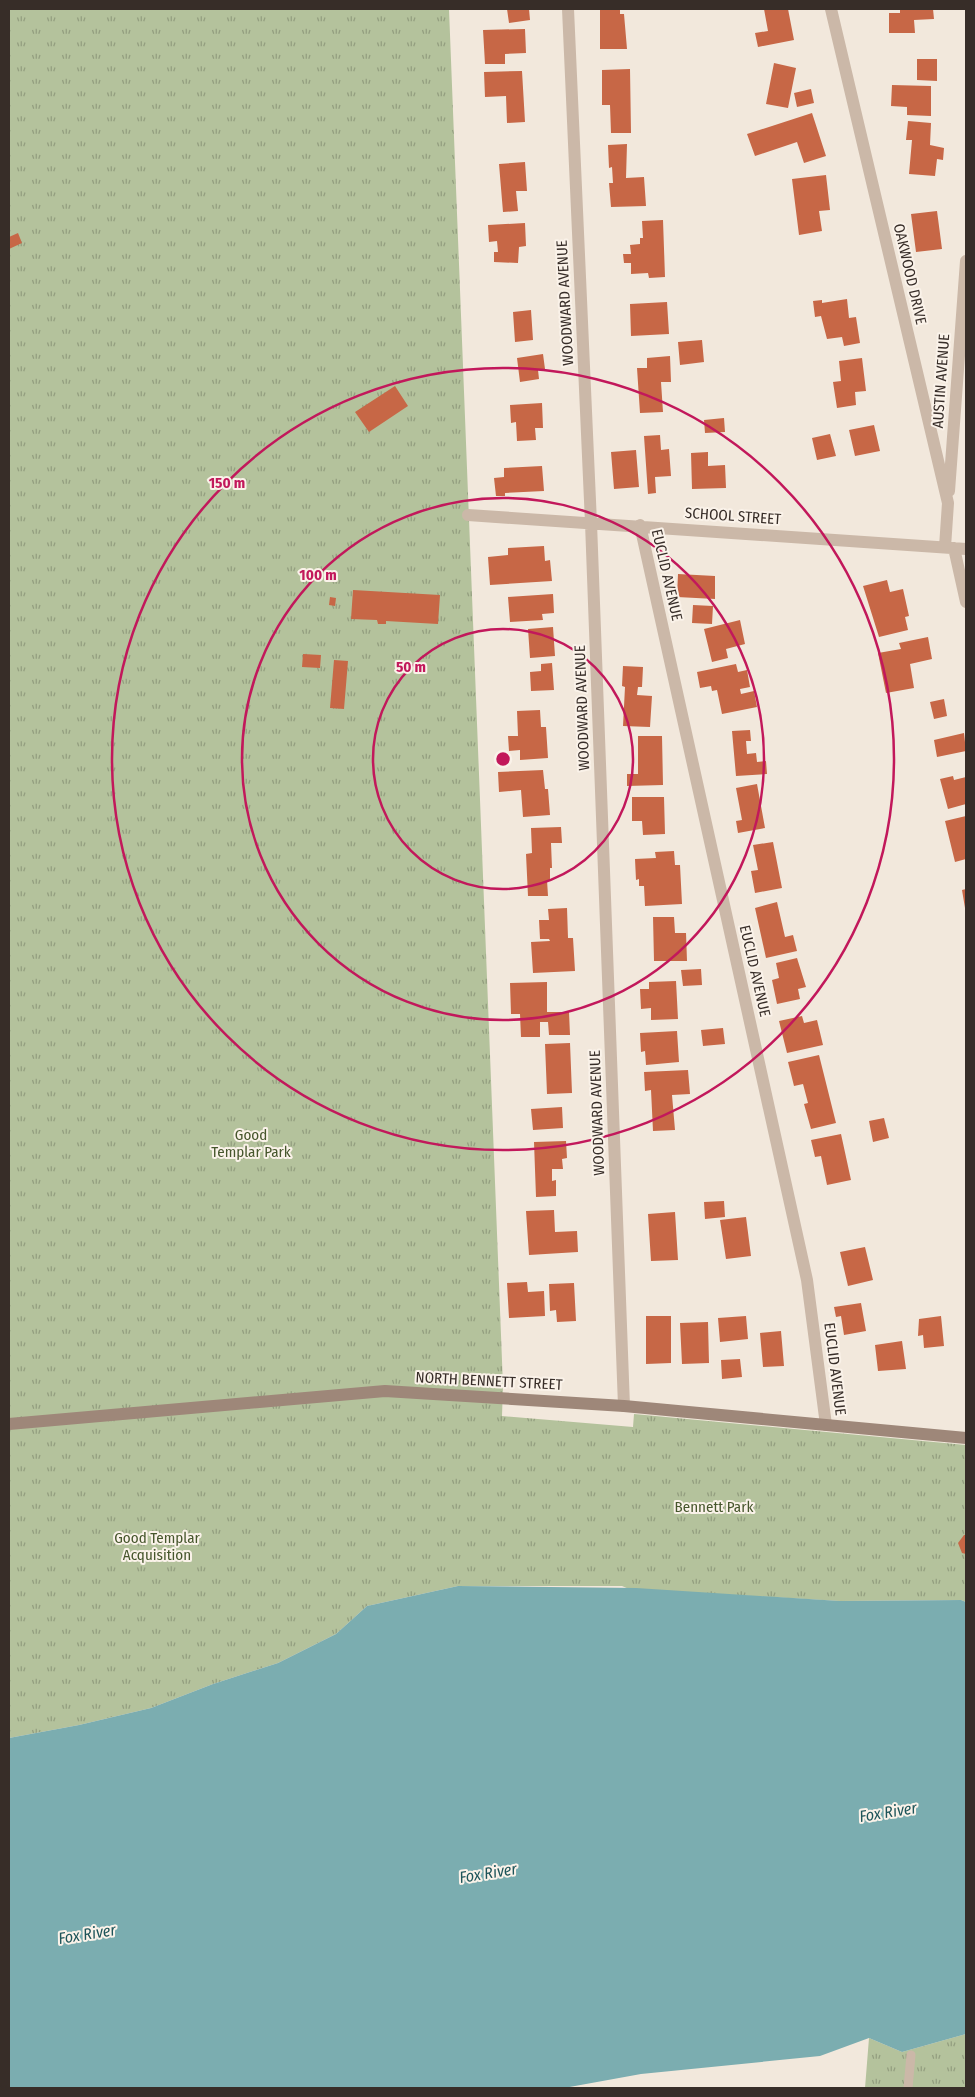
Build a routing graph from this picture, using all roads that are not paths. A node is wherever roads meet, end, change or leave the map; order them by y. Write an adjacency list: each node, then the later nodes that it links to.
1 (568, 9): 6 (street, WOODWARD AVENUE)
2 (831, 9): 4 (street, OAKWOOD DRIVE)
3 (966, 261): 4 (street, AUSTIN AVENUE)
4 (948, 503): 8 (street, OAKWOOD DRIVE)
5 (468, 515): 6 (street, SCHOOL STREET)
6 (591, 523): 7 (street, SCHOOL STREET); 10 (street, WOODWARD AVENUE)
7 (640, 525): 8 (street, SCHOOL STREET); 12 (street, EUCLID AVENUE)
8 (955, 548): 9 (street, OAKWOOD DRIVE)
9 (966, 602)
10 (624, 1406): 11 (main road, NORTH BENNETT STREET); 12 (main road, NORTH BENNETT STREET)
11 (9, 1424)
12 (826, 1425): 13 (main road, NORTH BENNETT STREET)
13 (966, 1438)
14 (911, 2055): 15 (lane)
15 (908, 2088)

